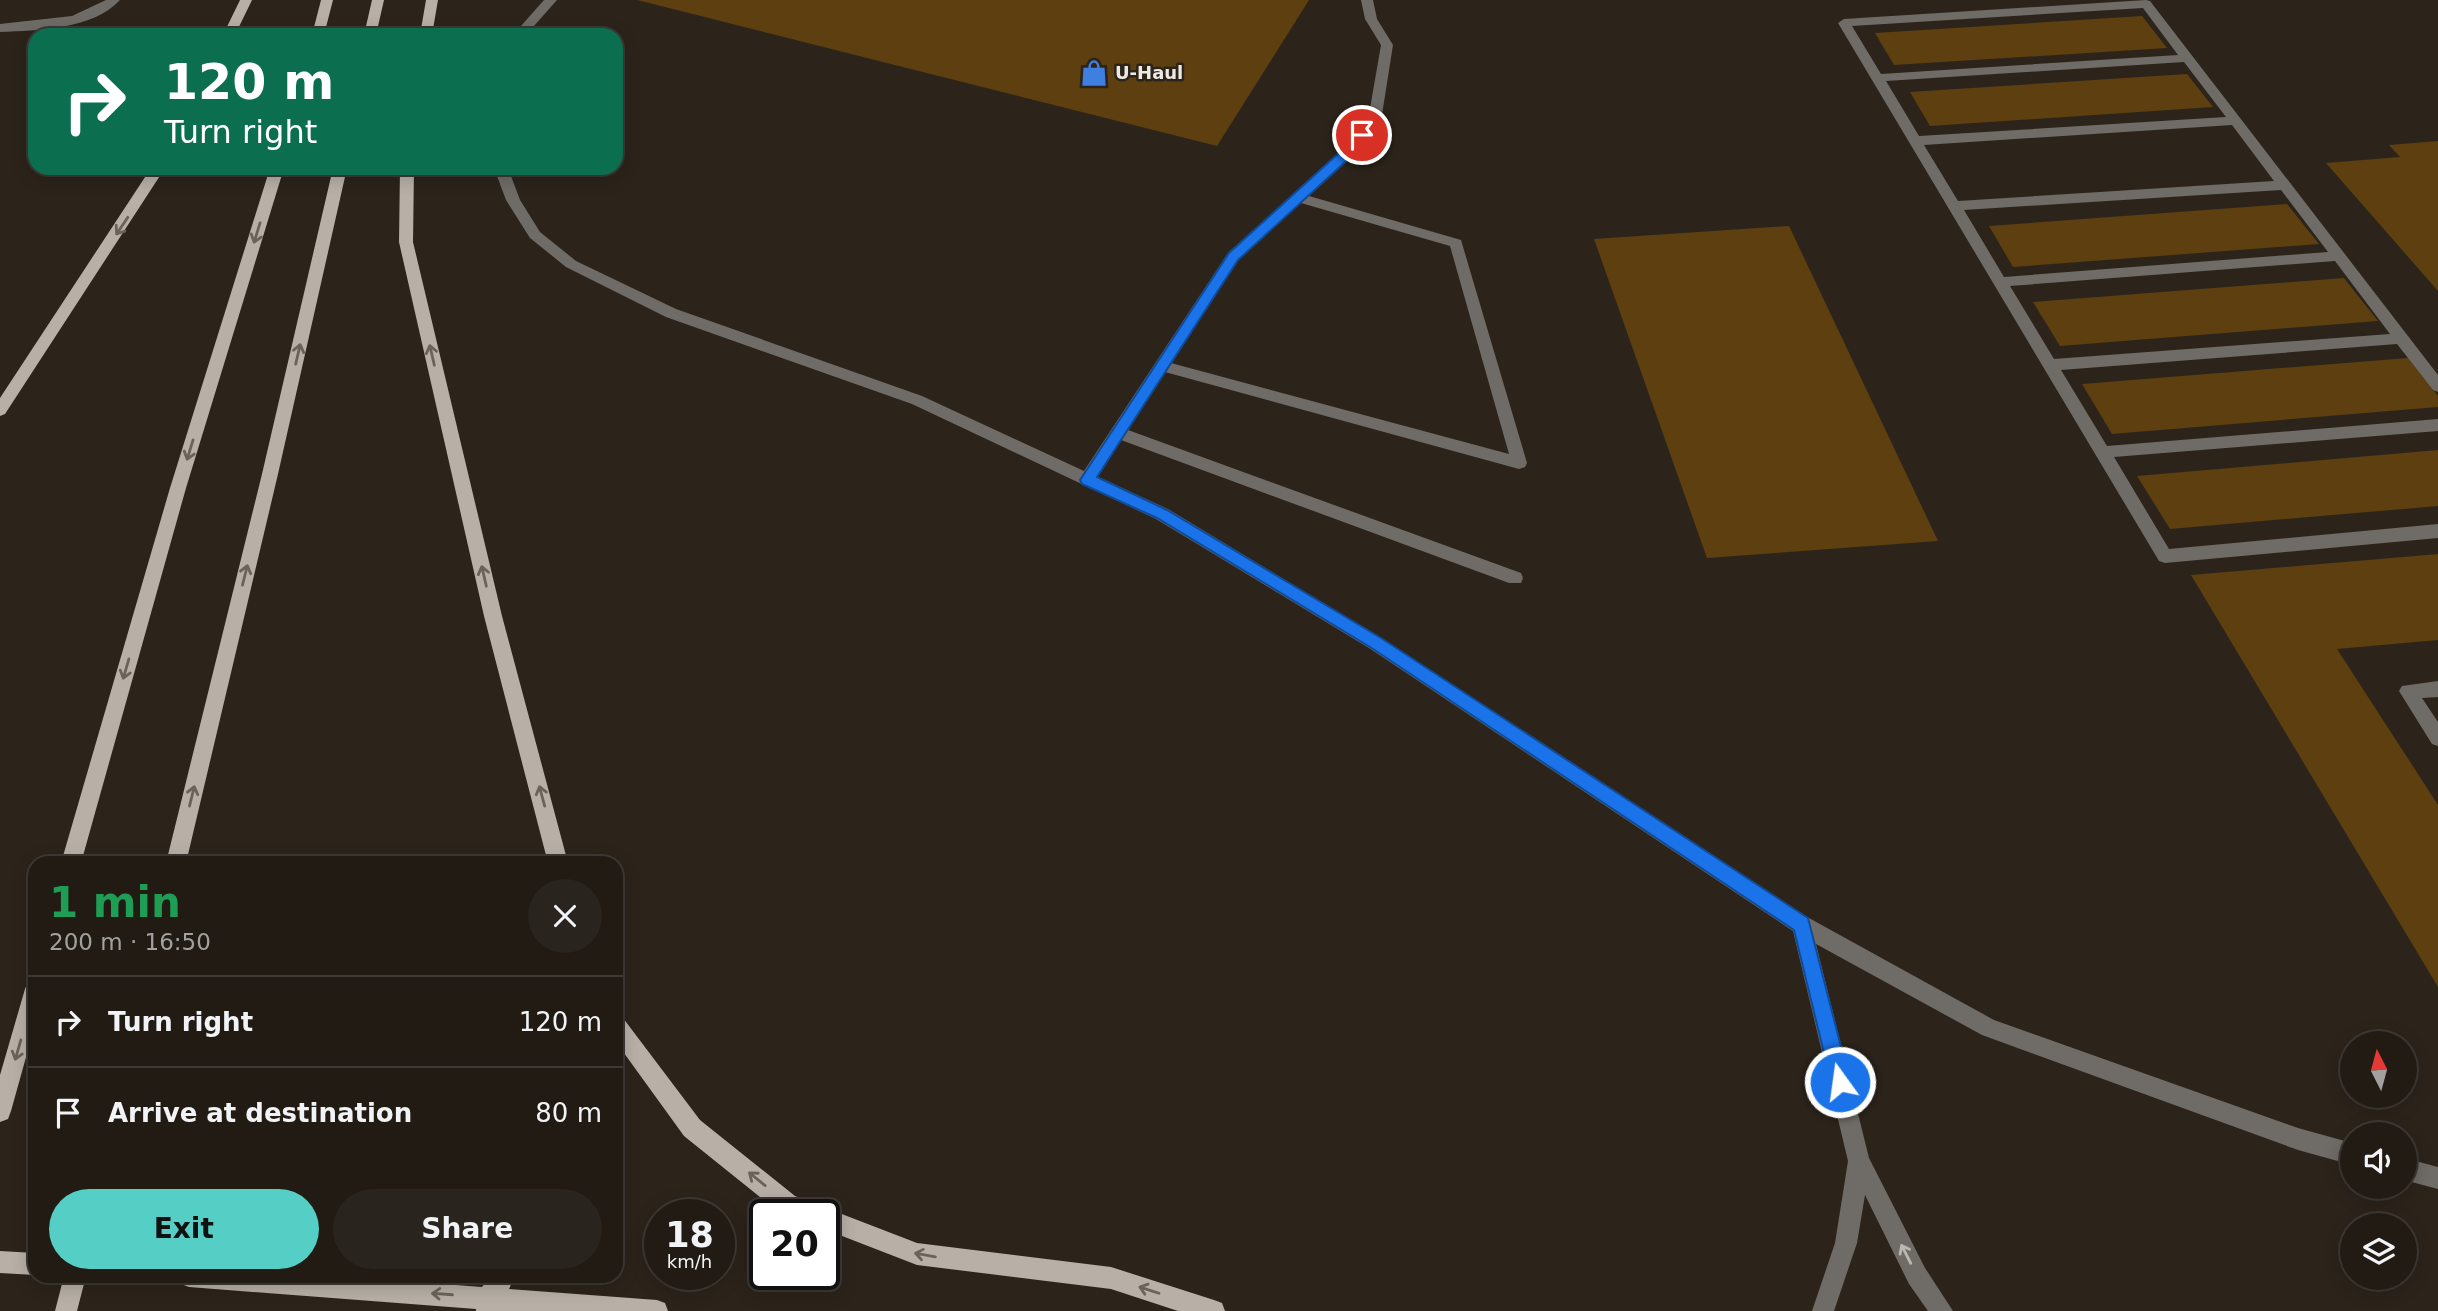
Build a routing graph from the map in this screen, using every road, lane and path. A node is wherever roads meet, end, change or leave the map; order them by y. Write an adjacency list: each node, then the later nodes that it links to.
1 (114, 0): 8 (lane)
2 (246, 0): 9 (main road)
3 (327, 0): 10 (main road)
4 (378, 0): 11 (main road)
5 (432, 0): 12 (main road)
6 (551, 0): 13 (lane)
7 (1367, 0): 24 (lane)
8 (0, 28)
9 (232, 28)
10 (320, 28)
11 (372, 28)
12 (427, 28)
13 (525, 28)
14 (2187, 58): 15 (lane); 15 (lane); 16 (lane)
15 (1877, 78): 17 (lane)
16 (2236, 121): 17 (lane); 23 (lane)
17 (1915, 141): 25 (lane)
18 (153, 175): 32 (main road, one-way to 32)
19 (275, 175): 41 (main road, one-way to 41)
20 (338, 175): 42 (main road, one-way to 20)
21 (407, 175): 43 (main road, one-way to 21)
22 (504, 175): 36 (lane)
23 (2284, 185): 25 (lane); 26 (lane)
24 (1297, 197): 30 (lane); 30 (lane)
25 (1954, 206): 27 (lane)
26 (2339, 256): 27 (lane); 28 (lane)
27 (2000, 282): 29 (lane)
28 (2402, 338): 29 (lane); 31 (lane)
29 (2050, 365): 35 (lane)
30 (1162, 366): 34 (lane)
31 (2438, 386)
32 (0, 410)
33 (2438, 425): 35 (lane)
34 (1118, 433): 36 (lane); 38 (lane)
35 (2103, 452): 37 (lane)
36 (1087, 480): 44 (lane)
37 (2438, 531)
38 (1515, 578)
39 (2438, 689): 40 (lane)
40 (2438, 738)
41 (73, 856)
42 (178, 856)
43 (556, 856)
44 (1802, 925): 48 (lane); 49 (lane)
45 (28, 1013): 47 (main road, one-way to 47)
46 (623, 1034): 52 (main road, one-way to 46)
47 (0, 1111)
48 (2340, 1151)
49 (1859, 1161): 63 (lane); 64 (lane, one-way to 49)
50 (2417, 1172): 51 (lane)
51 (2438, 1178)
52 (781, 1199)
53 (840, 1224): 62 (main road, one-way to 53)
54 (0, 1262): 55 (main road)
55 (28, 1264)
56 (73, 1283): 60 (main road)
57 (288, 1283): 59 (main road, one-way to 57)
58 (501, 1283): 59 (main road)
59 (488, 1304): 61 (main road)
60 (66, 1311)
61 (657, 1311)
62 (1214, 1311)
63 (1823, 1311)
64 (1942, 1311)

